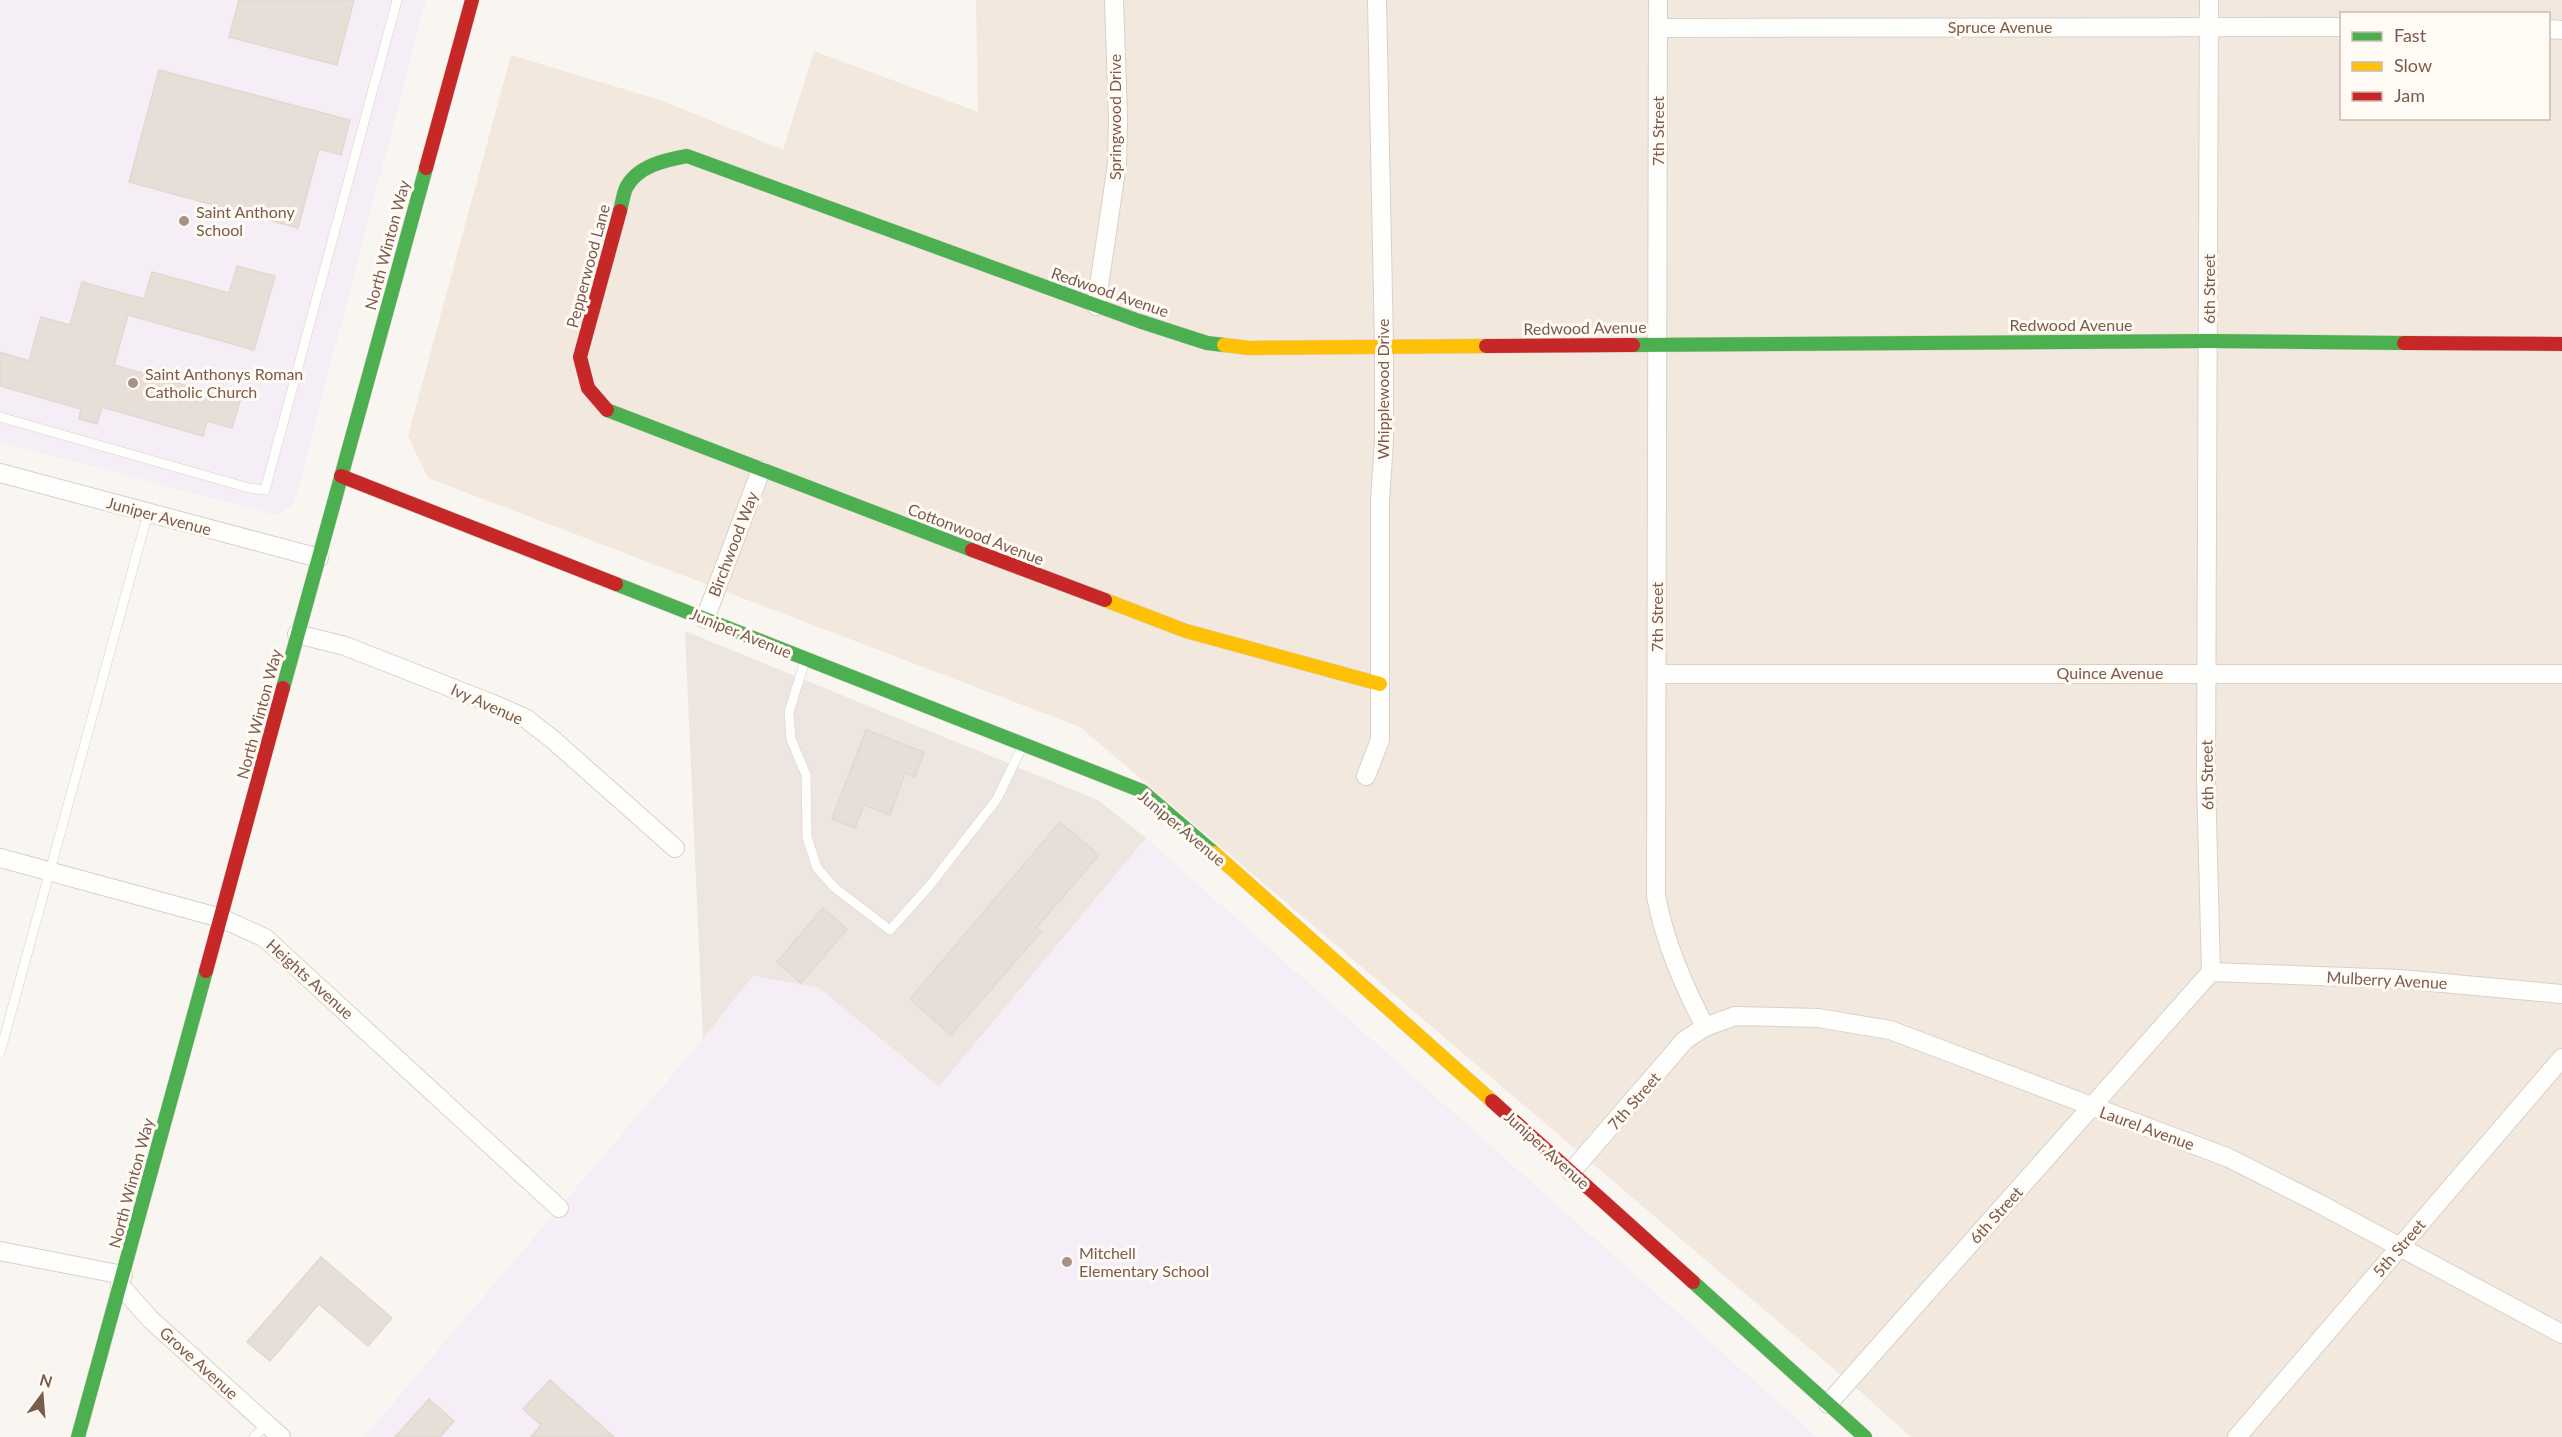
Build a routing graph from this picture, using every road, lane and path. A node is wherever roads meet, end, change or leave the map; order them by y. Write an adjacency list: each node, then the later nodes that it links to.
1 (397, 0): 17 (lane)
2 (472, 0): 20 (street, North Winton Way)
3 (1114, 0): 11 (street, Springwood Drive)
4 (1377, 0): 15 (street, Whipplewood Drive)
5 (1658, 0): 9 (street, 7th Street)
6 (2209, 0): 7 (street, 6th Street)
7 (2209, 26): 8 (street, Spruce Avenue); 9 (street, Spruce Avenue); 12 (street, 6th Street)
8 (2340, 27)
9 (1658, 28): 13 (street, 7th Street)
10 (642, 169): 11 (street, Redwood Avenue); 16 (street, Pepperwood Lane)
11 (1096, 306): 15 (street, Redwood Avenue)
12 (2209, 340): 13 (street, Redwood Avenue); 14 (street, Redwood Avenue); 26 (street, 6th Street)
13 (1658, 344): 15 (street, Redwood Avenue); 27 (street, 7th Street)
14 (2562, 344)
15 (1384, 346): 29 (street, Whipplewood Drive)
16 (582, 377): 18 (street, Cottonwood Avenue)
17 (0, 417)
18 (761, 470): 23 (street, Birchwood Way); 29 (street, Cottonwood Avenue)
19 (0, 473): 21 (street, Juniper Avenue)
20 (341, 476): 22 (street, North Winton Way); 23 (street, Juniper Avenue)
21 (148, 513): 22 (street, Juniper Avenue); 34 (lane)
22 (319, 558): 24 (street, North Winton Way)
23 (705, 619): 25 (street, Juniper Avenue)
24 (297, 634): 32 (street, Ivy Avenue); 35 (street, North Winton Way)
25 (806, 659): 30 (street, Juniper Avenue); 30 (lane)
26 (2206, 673): 27 (street, Quince Avenue); 28 (street, Quince Avenue); 36 (street, 6th Street)
27 (1657, 674): 38 (street, 7th Street)
28 (2562, 674)
29 (1380, 684): 31 (street, Whipplewood Drive)
30 (1023, 745): 42 (street, Juniper Avenue)
31 (1366, 776)
32 (675, 848)
33 (0, 858): 34 (street, Heights Avenue)
34 (49, 871): 35 (street, Heights Avenue); 39 (lane)
35 (220, 918): 43 (street, Heights Avenue); 46 (street, North Winton Way)
36 (2211, 972): 37 (street, Mulberry Avenue); 41 (street, 6th Street)
37 (2562, 994)
38 (1705, 1027): 41 (street, Laurel Avenue); 42 (street, 7th Street)
39 (0, 1053)
40 (2562, 1058): 44 (street, 5th Street)
41 (2092, 1107): 44 (street, Laurel Avenue); 48 (street, 6th Street)
42 (1571, 1172): 48 (street, Juniper Avenue)
43 (559, 1208)
44 (2399, 1248): 47 (street, Laurel Avenue); 53 (street, 5th Street)
45 (0, 1251): 46 (street)
46 (121, 1280): 49 (street, Grove Avenue); 50 (street, North Winton Way)
47 (2562, 1334)
48 (1828, 1404): 52 (street, Juniper Avenue)
49 (261, 1431): 51 (street, Grove Avenue)
50 (78, 1437)
51 (281, 1437)
52 (1865, 1437)
53 (2237, 1437)

